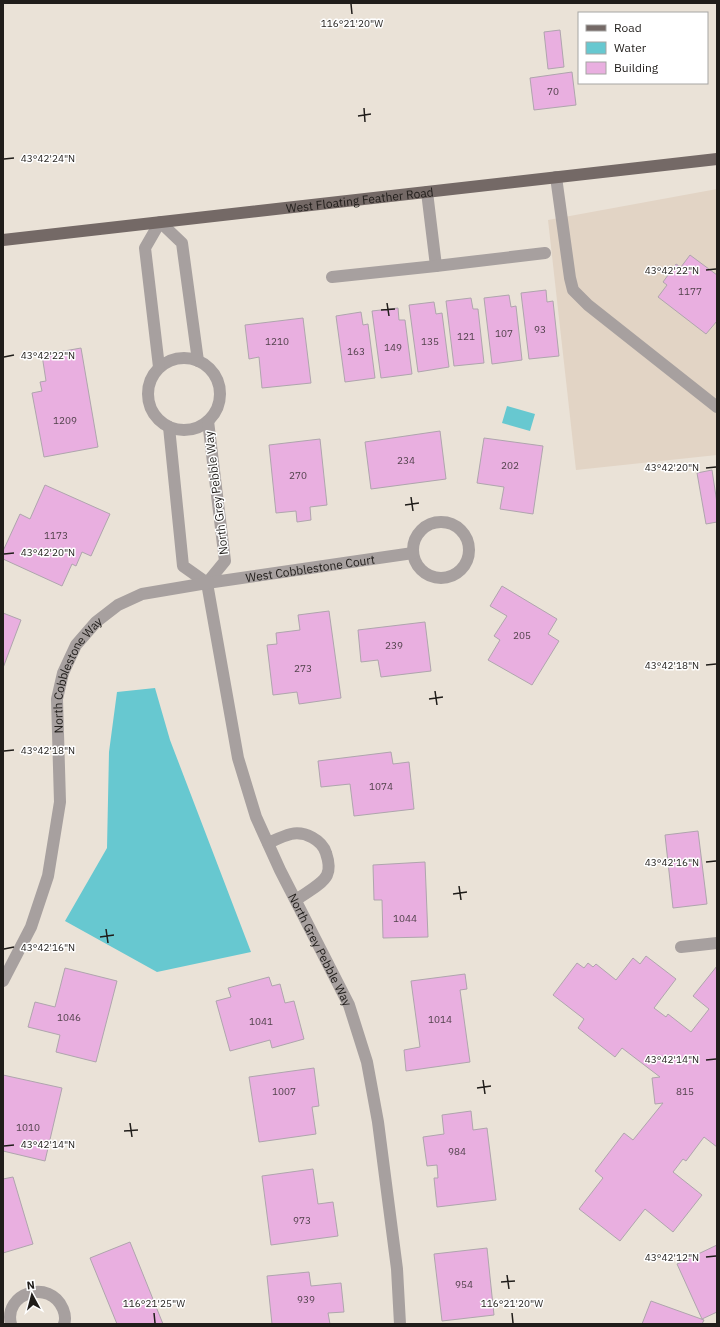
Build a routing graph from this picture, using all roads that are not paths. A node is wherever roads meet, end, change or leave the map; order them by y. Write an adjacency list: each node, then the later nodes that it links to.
1 (717, 159): 2 (main road, West Floating Feather Road)
2 (556, 177): 3 (main road, West Floating Feather Road); 11 (street)
3 (427, 192): 4 (main road, West Floating Feather Road); 7 (street)
4 (160, 222): 5 (main road, West Floating Feather Road); 9 (street); 10 (street)
5 (3, 240)
6 (545, 253): 7 (street)
7 (436, 266): 8 (street)
8 (332, 277)
9 (198, 361): 10 (street, North Grey Pebble Way); 12 (street, North Grey Pebble Way)
10 (160, 367): 13 (street, North Grey Pebble Way)
11 (717, 407)
12 (208, 421): 13 (street, North Grey Pebble Way); 15 (street, North Grey Pebble Way)
13 (169, 427): 15 (street)
14 (413, 553): 14 (street); 15 (street, West Cobblestone Court)
15 (207, 583): 16 (street, North Grey Pebble Way); 20 (street, North Cobblestone Way)
16 (268, 843): 17 (street, North Grey Pebble Way); 17 (street)
17 (296, 900): 23 (street, North Grey Pebble Way)
18 (717, 943): 19 (street)
19 (681, 947)
20 (3, 981)
21 (12, 1324): 22 (street)
22 (64, 1324)
23 (400, 1324)

